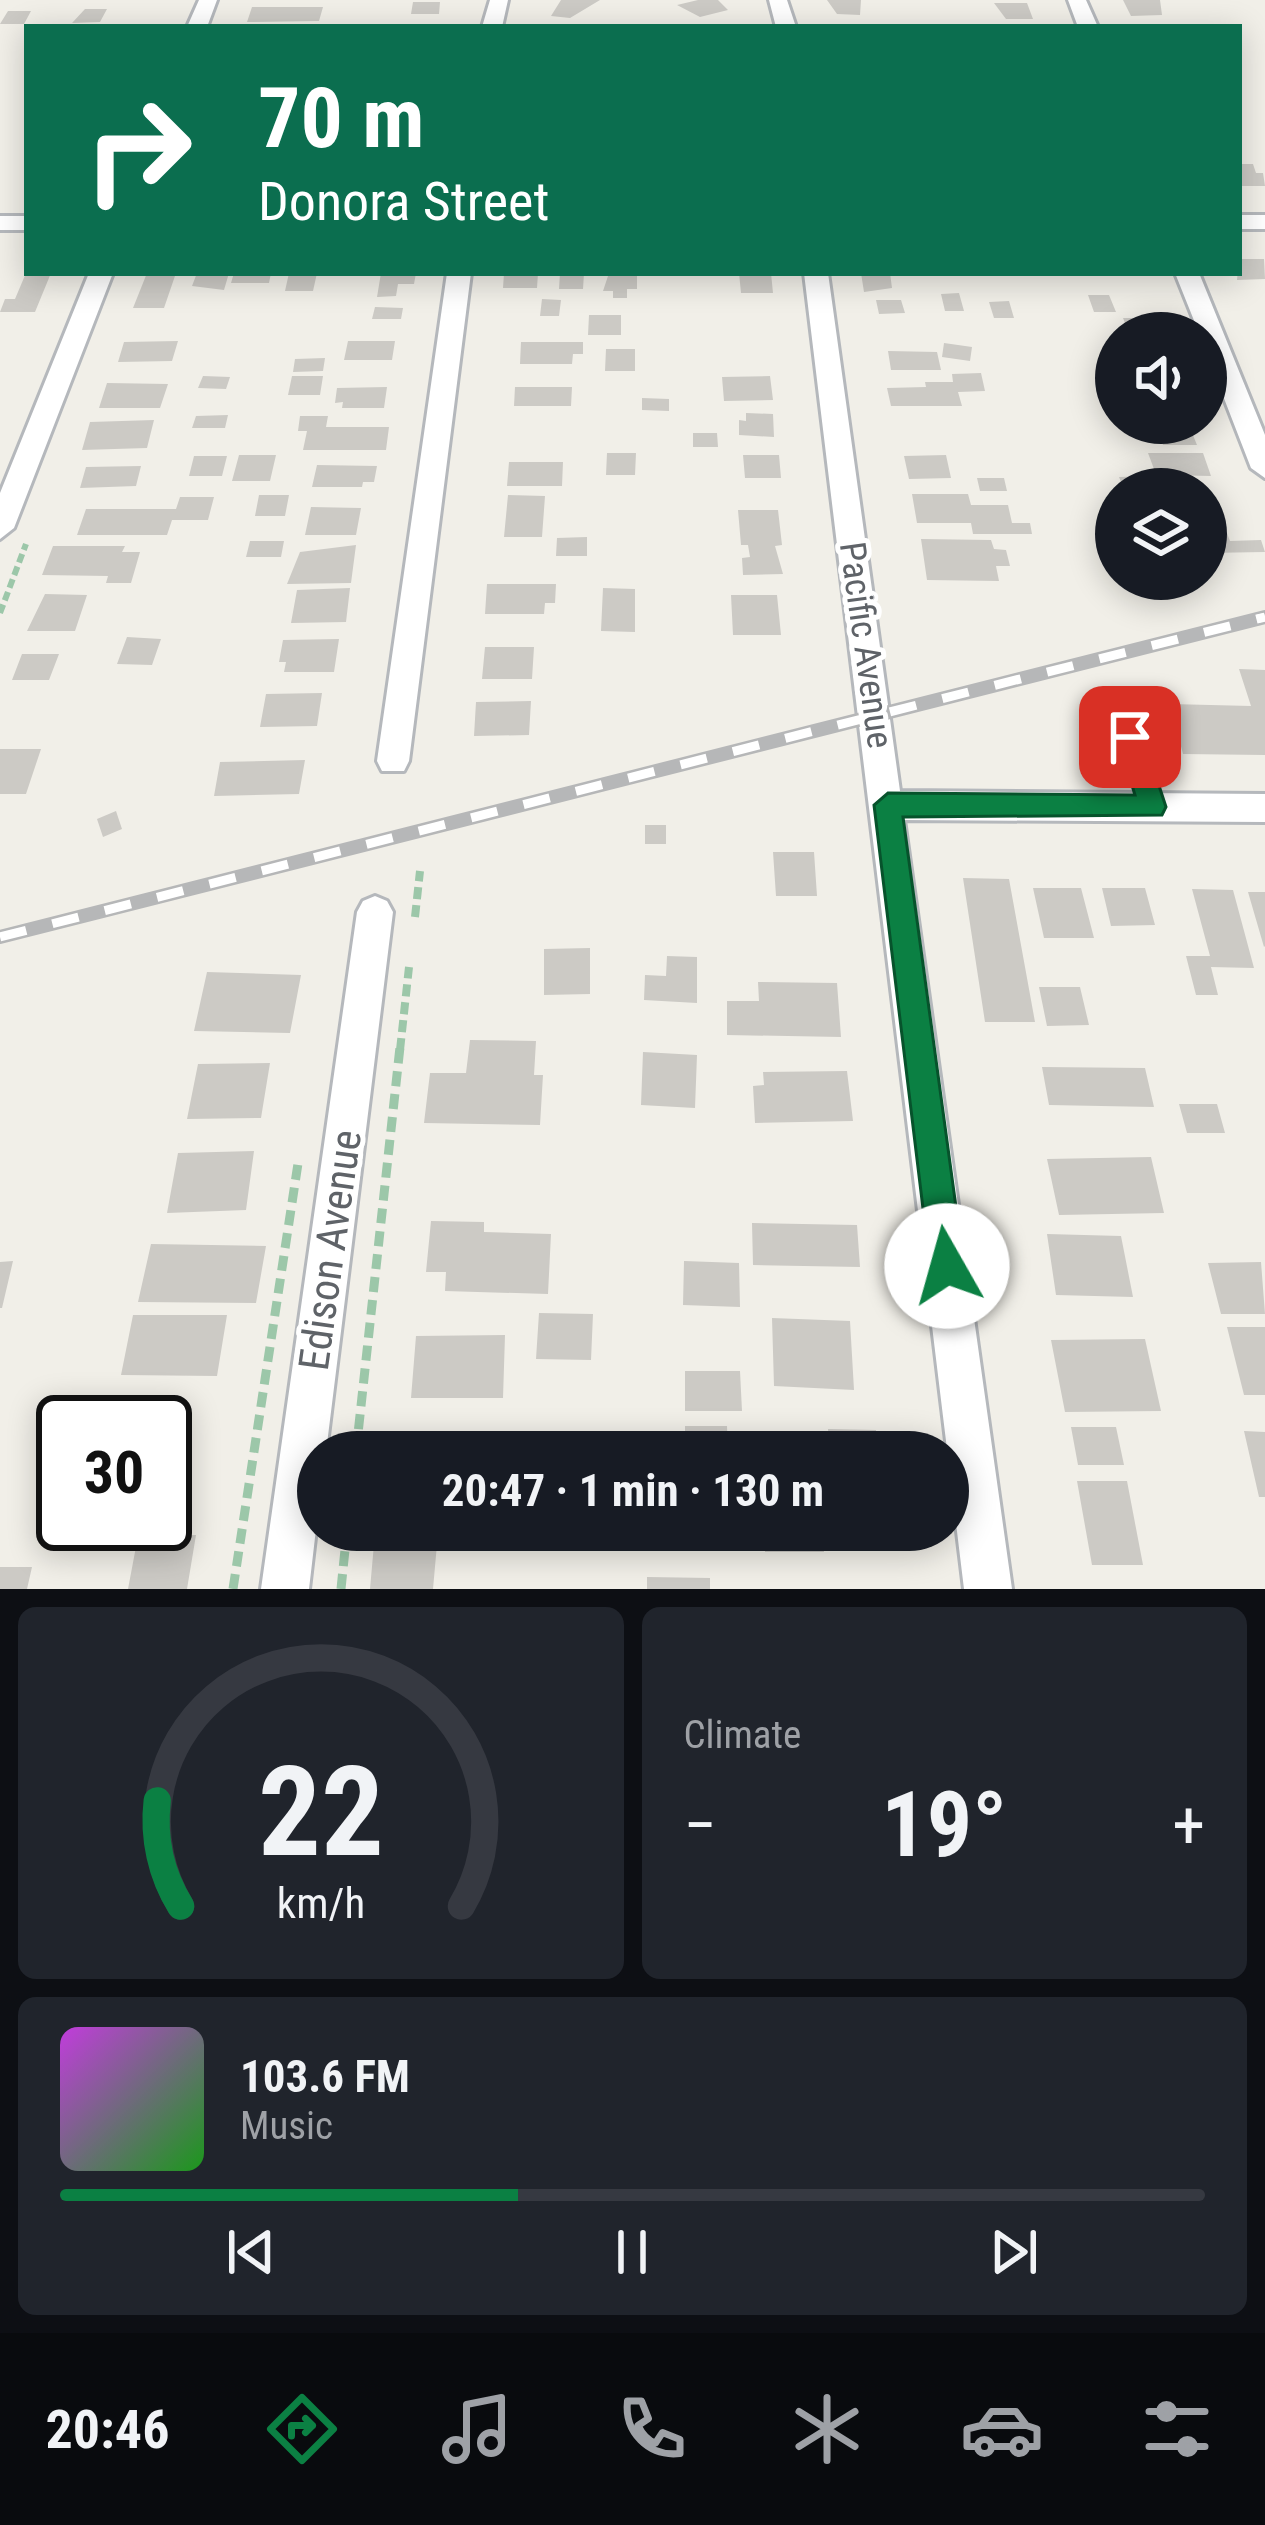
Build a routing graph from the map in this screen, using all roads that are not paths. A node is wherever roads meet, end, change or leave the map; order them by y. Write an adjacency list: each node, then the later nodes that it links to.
1 (100, 276): 6 (street)
2 (459, 276): 8 (street)
3 (816, 276): 9 (street, Pacific Avenue)
4 (1187, 276): 5 (street)
5 (1265, 468)
6 (0, 528)
7 (1130, 737): 10 (lane)
8 (393, 761)
9 (888, 805): 10 (street); 14 (street, Pacific Avenue)
10 (1152, 807): 11 (street)
11 (1265, 808)
12 (374, 912): 13 (street, Edison Avenue)
13 (285, 1589)
14 (988, 1589)

